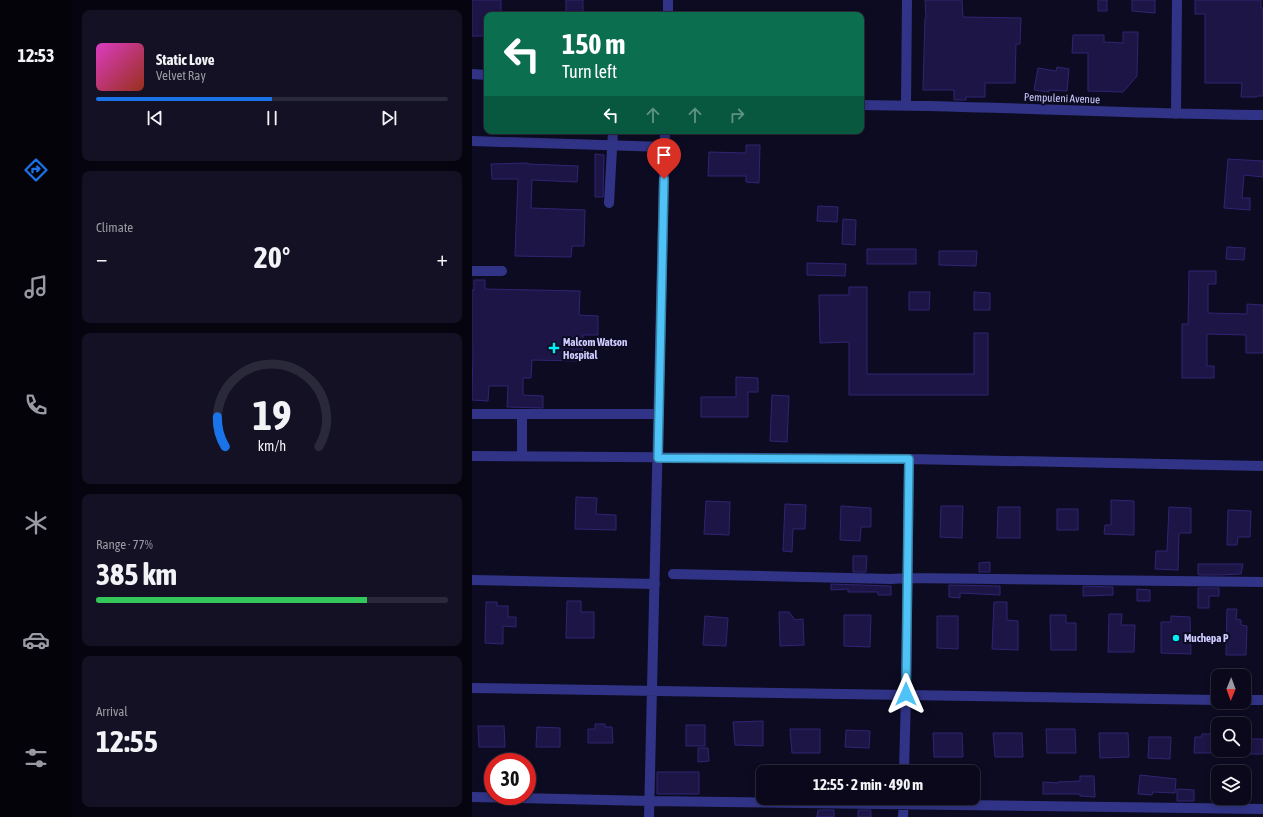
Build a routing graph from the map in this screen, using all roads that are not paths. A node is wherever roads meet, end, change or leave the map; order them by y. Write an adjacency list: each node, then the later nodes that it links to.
1 (668, 0): 4 (street)
2 (908, 0): 8 (street)
3 (1177, 0): 9 (street)
4 (668, 12)
5 (472, 74): 6 (street)
6 (484, 75)
7 (864, 105): 8 (street, Pempuleni Avenue)
8 (906, 105): 9 (street, Pempuleni Avenue)
9 (1176, 114): 10 (street, Pempuleni Avenue)
10 (1263, 116)
11 (613, 134): 14 (street)
12 (665, 134): 15 (street)
13 (472, 141): 14 (street)
14 (612, 146): 15 (street); 16 (street)
15 (665, 147): 21 (street)
16 (610, 203)
17 (472, 271): 18 (street)
18 (502, 271)
19 (472, 414): 20 (street)
20 (522, 414): 21 (street); 23 (street)
21 (659, 414): 24 (street)
22 (472, 456): 23 (street)
23 (522, 456): 24 (street)
24 (658, 458): 25 (street); 31 (street)
25 (909, 459): 26 (street); 28 (street)
26 (1263, 466)
27 (673, 574): 28 (street)
28 (907, 578): 30 (street); 34 (street)
29 (472, 580): 31 (street)
30 (1263, 582)
31 (655, 584): 33 (street)
32 (472, 688): 33 (street)
33 (652, 691): 34 (street); 40 (street)
34 (906, 694): 35 (street); 38 (street)
35 (1211, 700)
36 (1251, 700): 37 (street)
37 (1263, 700)
38 (904, 765)
39 (472, 797): 40 (street)
40 (649, 802): 41 (street); 45 (street)
41 (756, 802)
42 (980, 803): 44 (street)
43 (904, 805): 46 (street)
44 (1263, 809)
45 (649, 817)
46 (903, 817)

